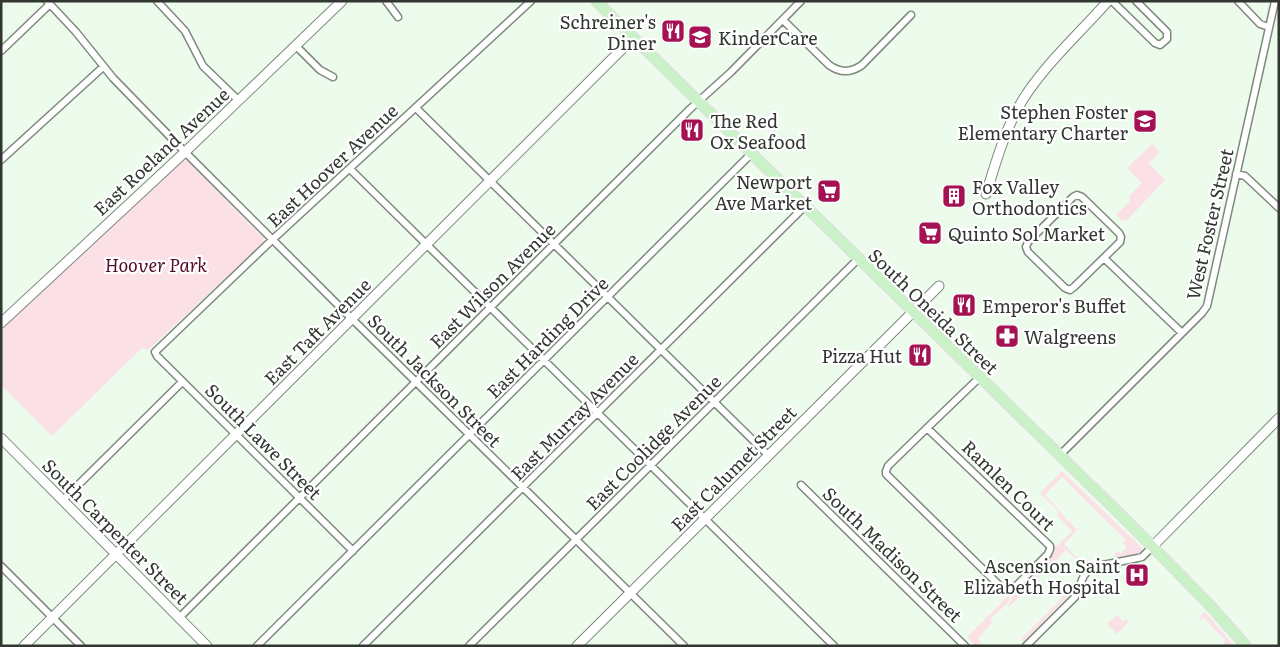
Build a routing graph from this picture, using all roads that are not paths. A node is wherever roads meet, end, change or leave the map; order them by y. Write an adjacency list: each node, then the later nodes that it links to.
1 (342, 1): 18 (street, East Roeland Avenue)
2 (386, 1): 14 (street)
3 (531, 1): 24 (street, East Hoover Avenue)
4 (596, 1): 17 (main road, South Oneida Street)
5 (801, 1): 15 (street, East Wilson Avenue)
6 (1108, 1): 31 (street)
7 (1112, 1): 8 (street)
8 (1136, 1)
9 (1238, 1): 16 (street)
10 (1275, 1): 16 (street, West Foster Street)
11 (160, 2): 22 (street)
12 (48, 3): 19 (street); 20 (street, South Jackson Street)
13 (911, 15): 15 (street)
14 (398, 17)
15 (783, 20): 23 (street, East Wilson Avenue)
16 (1269, 27): 29 (street, West Foster Street)
17 (633, 38): 23 (main road, South Oneida Street); 30 (street, East Taft Avenue)
18 (296, 46): 21 (street); 22 (street, East Roeland Avenue)
19 (1, 51)
20 (103, 67): 25 (street, South Jackson Street); 27 (street)
21 (333, 77)
22 (238, 100): 25 (street, East Roeland Avenue)
23 (699, 102): 26 (main road, South Oneida Street); 35 (street, East Wilson Avenue)
24 (416, 108): 28 (street, East Hoover Avenue); 30 (street)
25 (185, 152): 34 (street, South Jackson Street); 44 (street, East Roeland Avenue)
26 (751, 154): 32 (main road, South Oneida Street); 40 (street, East Harding Drive)
27 (1, 160)
28 (350, 169): 34 (street, East Hoover Avenue); 36 (street)
29 (1236, 174): 33 (street); 45 (street, West Foster Street)
30 (490, 181): 35 (street); 36 (street, East Taft Avenue)
31 (986, 194)
32 (804, 207): 38 (main road, South Oneida Street); 46 (street, East Murray Avenue)
33 (1279, 208)
34 (272, 240): 43 (street, South Jackson Street); 47 (street, East Hoover Avenue)
35 (554, 244): 40 (street); 41 (street, East Wilson Avenue)
36 (426, 245): 41 (street); 43 (street, East Taft Avenue)
37 (1104, 258): 37 (street); 45 (street)
38 (858, 259): 42 (main road, South Oneida Street); 52 (street, East Coolidge Avenue)
39 (939, 286): 42 (street, East Calumet Street)
40 (608, 297): 46 (street); 48 (street, East Harding Drive)
41 (490, 308): 48 (street); 51 (street, East Wilson Avenue)
42 (913, 313): 49 (main road, South Oneida Street); 59 (street, East Calumet Street)
43 (352, 319): 51 (street, South Jackson Street); 56 (street, East Taft Avenue)
44 (1, 323)
45 (1182, 333): 60 (street, West Foster Street)
46 (661, 350): 52 (street); 53 (street, East Murray Avenue)
47 (155, 352): 50 (street, South Lawe Street)
48 (544, 361): 53 (street); 57 (street, East Harding Drive)
49 (979, 378): 55 (street, Ramlen Court); 60 (main road, South Oneida Street)
50 (182, 382): 56 (street, South Lawe Street); 65 (street)
51 (416, 382): 57 (street, South Jackson Street); 64 (street, East Wilson Avenue)
52 (715, 402): 59 (street); 61 (street, East Coolidge Avenue)
53 (597, 413): 61 (street); 63 (street, East Murray Avenue)
54 (1279, 418): 68 (street)
55 (928, 428): 55 (street, Ramlen Court)
56 (236, 434): 64 (street, South Lawe Street); 70 (street, East Taft Avenue)
57 (470, 435): 63 (street, South Jackson Street); 69 (street, East Harding Drive)
58 (1, 438): 65 (street, South Carpenter Street)
59 (768, 455): 66 (street, East Calumet Street)
60 (1059, 456): 68 (main road, South Oneida Street)
61 (651, 466): 66 (street); 67 (street, East Coolidge Avenue)
62 (801, 484): 84 (street, South Madison Street)
63 (523, 488): 67 (street, South Jackson Street); 79 (street, East Murray Avenue)
64 (300, 498): 69 (street, South Lawe Street); 74 (street, East Wilson Avenue)
65 (63, 500): 70 (street, South Carpenter Street)
66 (705, 519): 72 (street, East Calumet Street); 83 (street)
67 (576, 540): 72 (street, South Jackson Street); 80 (street, East Coolidge Avenue)
68 (1152, 547): 85 (street); 86 (main road, South Oneida Street)
69 (353, 551): 78 (street, East Harding Drive)
70 (116, 554): 73 (street, East Taft Avenue); 74 (street, South Carpenter Street)
71 (1, 566): 73 (street)
72 (630, 593): 81 (street, East Calumet Street); 82 (street, South Jackson Street)
73 (52, 617): 75 (street, East Taft Avenue); 76 (street)
74 (179, 618): 77 (street, South Carpenter Street)
75 (24, 646)
76 (81, 646)
77 (207, 646)
78 (258, 646)
79 (363, 646)
80 (470, 646)
81 (577, 646)
82 (684, 646)
83 (834, 646)
84 (965, 646)
85 (1026, 646)
86 (1246, 646)

